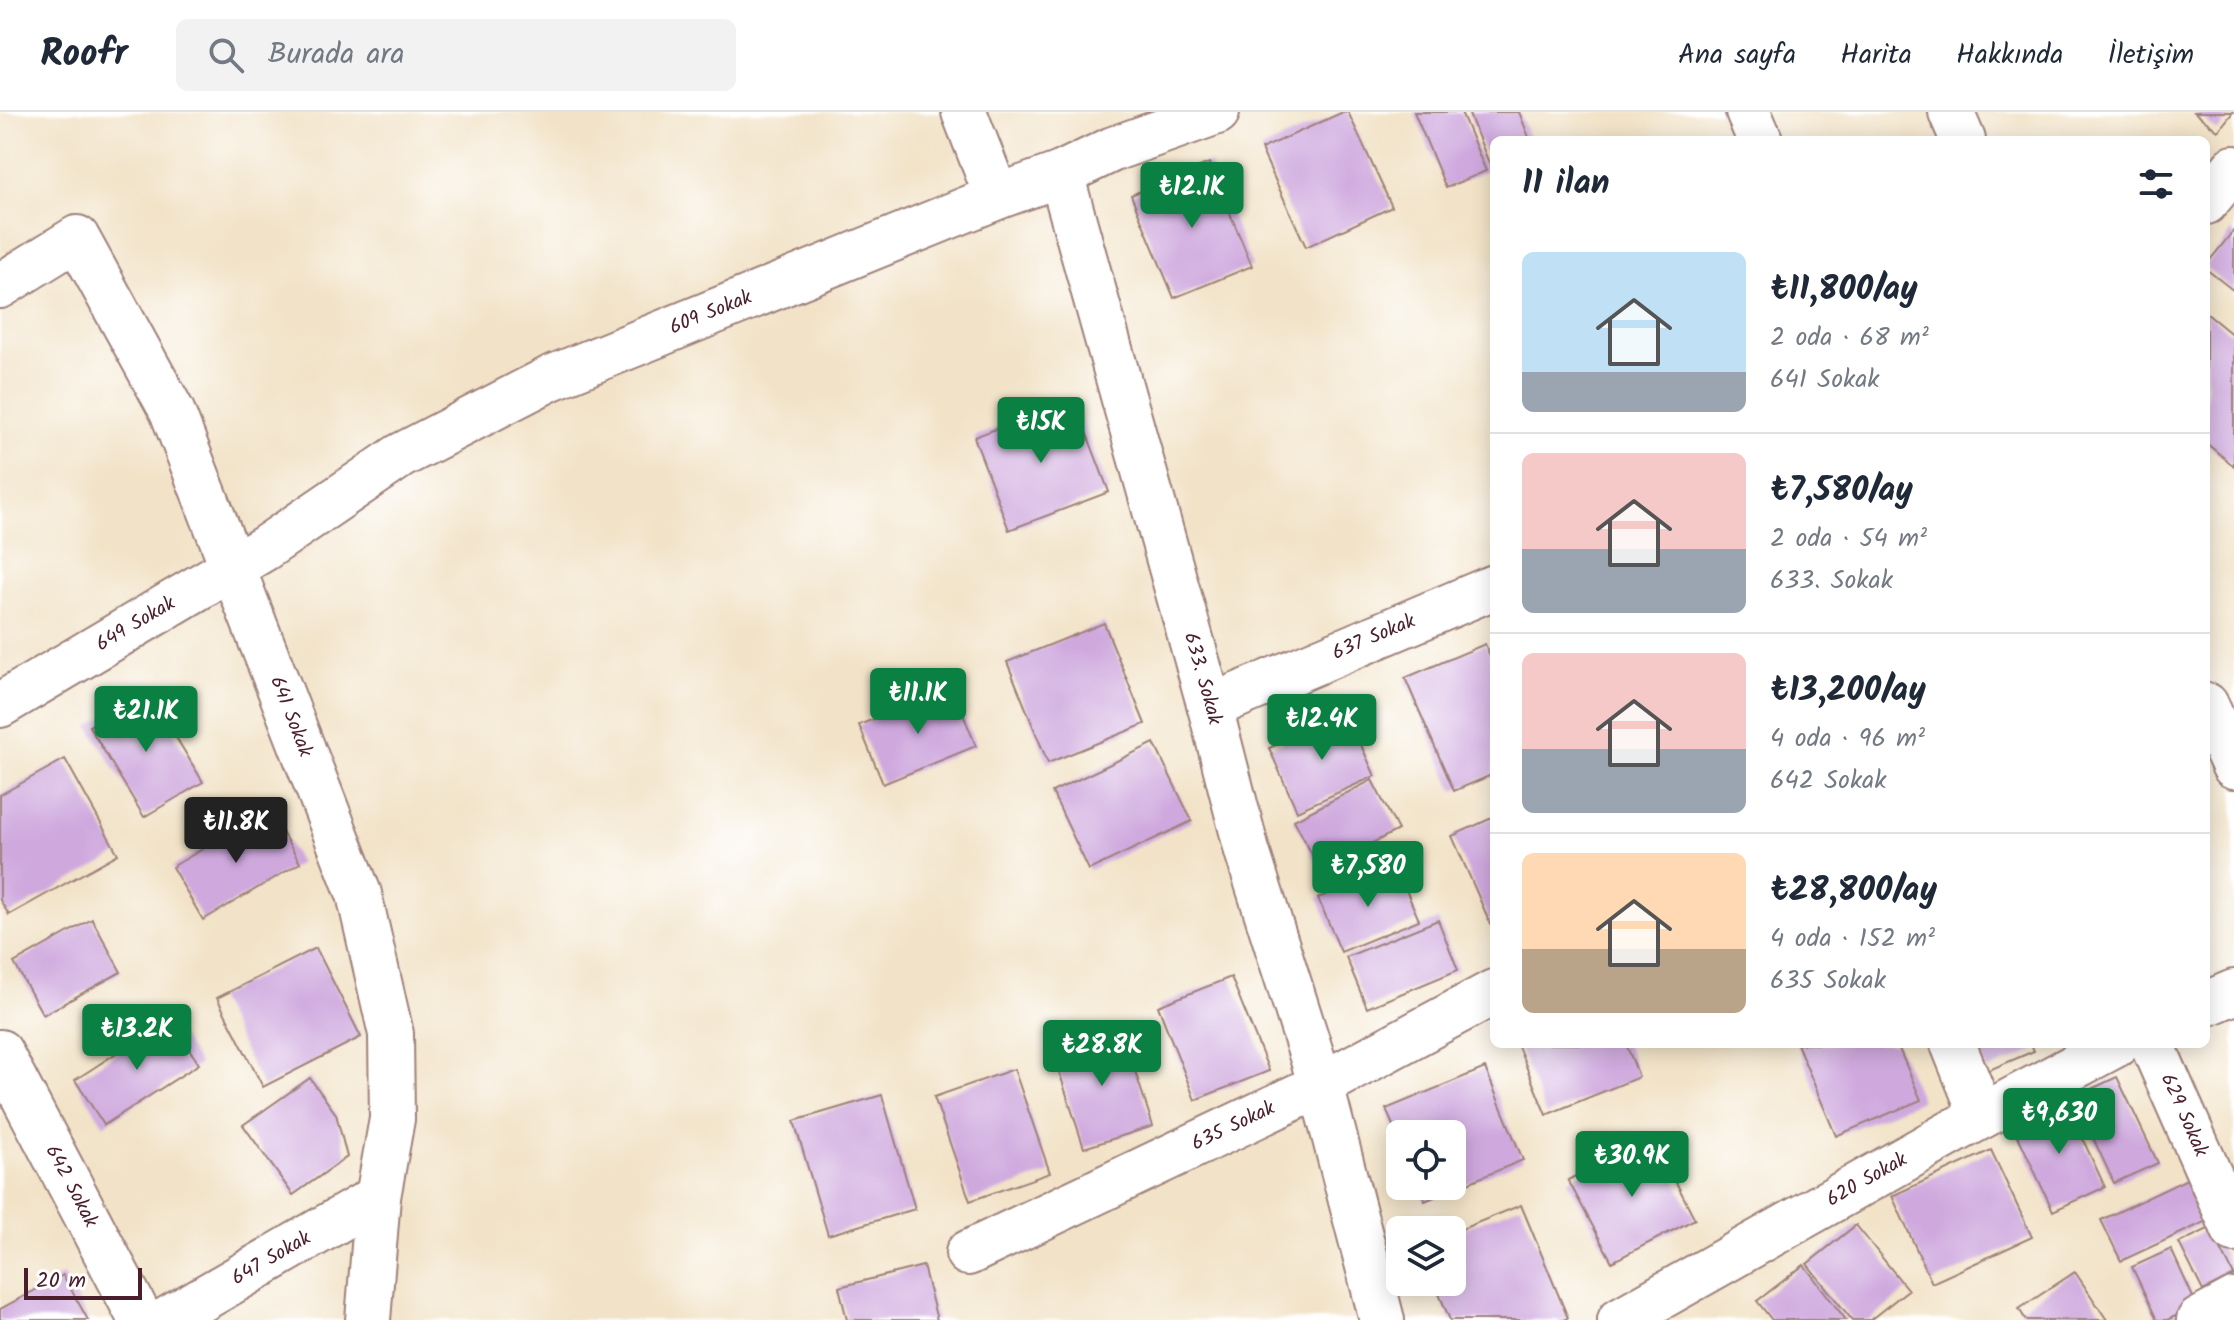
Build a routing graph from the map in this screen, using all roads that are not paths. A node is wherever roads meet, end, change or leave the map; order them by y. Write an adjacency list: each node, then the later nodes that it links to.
1 (964, 112): 9 (street)
2 (1217, 112): 8 (street, 609 Sokak)
3 (1748, 112): 5 (street)
4 (1951, 112): 6 (street)
5 (1758, 136)
6 (1961, 136)
7 (2234, 168): 10 (street)
8 (1061, 174): 9 (street, 609 Sokak); 15 (street, 633. Sokak)
9 (997, 197): 12 (street, 609 Sokak)
10 (2210, 197)
11 (0, 286): 12 (street, 641 Sokak)
12 (231, 569): 14 (street, 649 Sokak); 27 (street, 641 Sokak)
13 (1490, 589): 15 (street, 637 Sokak)
14 (0, 705)
15 (1210, 707): 25 (street, 633. Sokak)
16 (2210, 713): 17 (street)
17 (2233, 760)
18 (2234, 992): 20 (street)
19 (1490, 994): 25 (street, 635 Sokak)
20 (2210, 1002)
21 (1955, 1048): 26 (street)
22 (2110, 1048): 26 (street, 620 Sokak)
23 (2154, 1048): 28 (street, 629 Sokak)
24 (0, 1052): 31 (street, 642 Sokak)
25 (1321, 1085): 29 (street, 635 Sokak); 34 (street, 633. Sokak)
26 (1982, 1116): 35 (street, 620 Sokak)
27 (378, 1197): 32 (street, 647 Sokak); 33 (street, 641 Sokak)
28 (2234, 1230)
29 (968, 1253)
30 (2234, 1301): 36 (street)
31 (141, 1320)
32 (166, 1320)
33 (368, 1320)
34 (1382, 1320)
35 (1620, 1320)
36 (2199, 1320)

